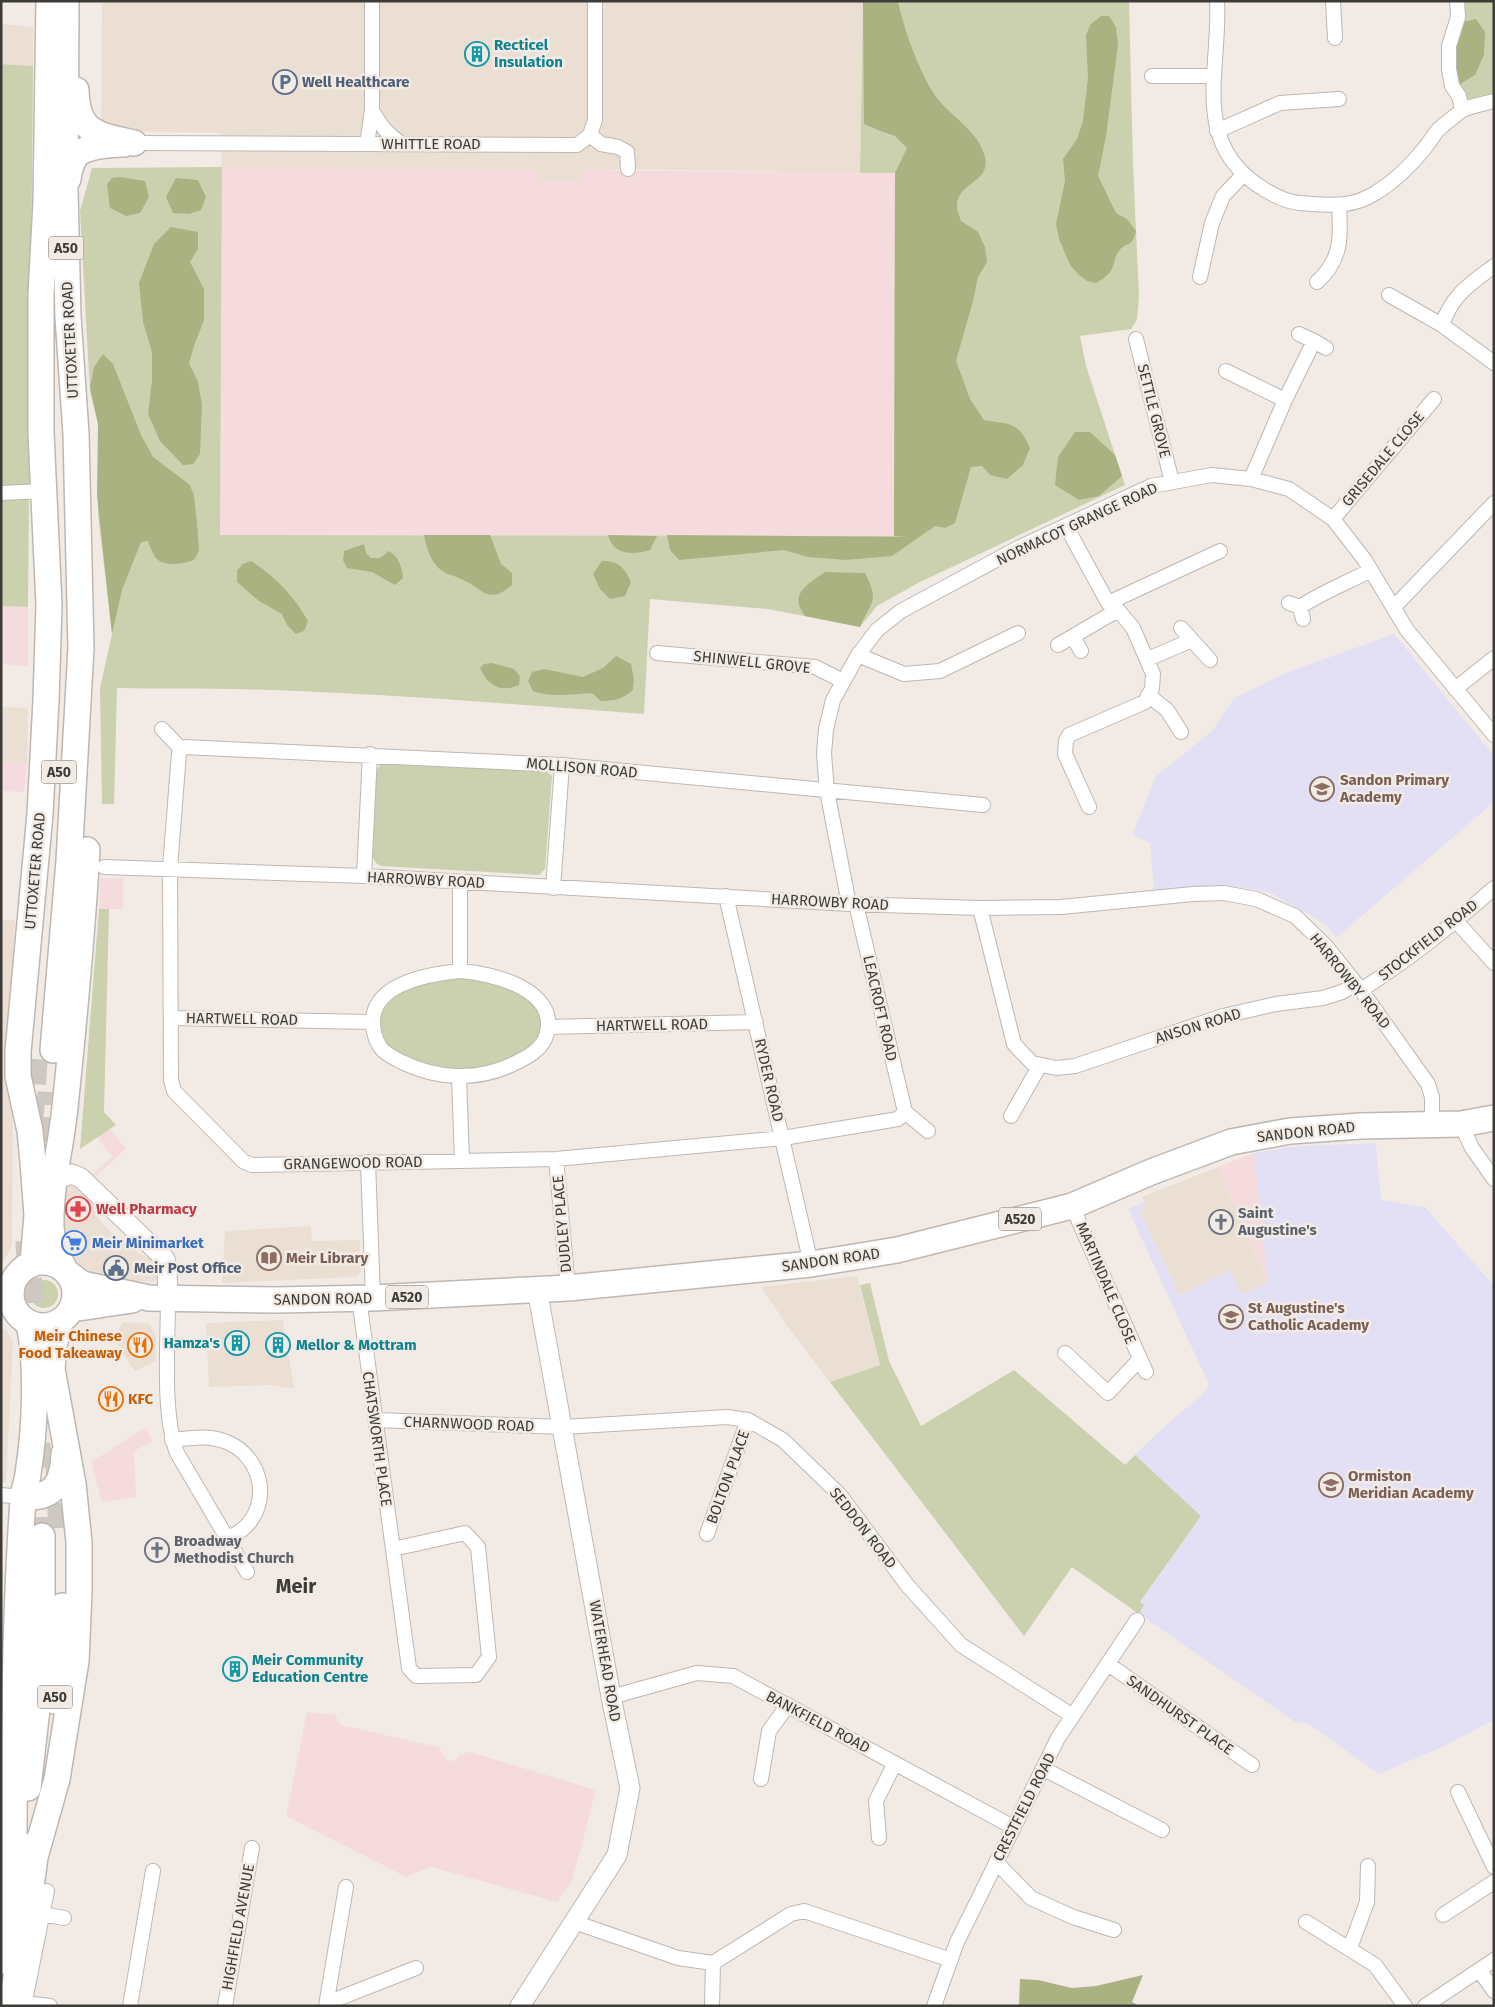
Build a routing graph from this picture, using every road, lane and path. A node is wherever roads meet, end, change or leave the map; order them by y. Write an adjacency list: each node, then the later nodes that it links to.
1 (49, 1): 23 (highway, UTTOXETER ROAD / A50)
2 (66, 1): 23 (highway, UTTOXETER ROAD / A50)
3 (72, 1): 18 (highway)
4 (372, 1): 14 (street)
5 (595, 1): 17 (street)
6 (1217, 1): 11 (street)
7 (1333, 1): 9 (street)
8 (1457, 1): 15 (street)
9 (1335, 38)
10 (1152, 76): 11 (street)
11 (1214, 76): 16 (street)
12 (1339, 99): 16 (street)
13 (1494, 101): 15 (street)
14 (372, 110): 19 (street); 20 (street)
15 (1462, 110): 24 (street)
16 (1217, 131): 22 (street)
17 (590, 135): 20 (street, WHITTLE ROAD); 21 (street)
18 (134, 143): 19 (street, WHITTLE ROAD); 23 (highway)
19 (368, 144): 20 (street, WHITTLE ROAD)
20 (402, 144)
21 (628, 169)
22 (1244, 175): 24 (street); 26 (street)
23 (56, 196): 40 (highway, UTTOXETER ROAD); 55 (highway, UTTOXETER ROAD / A50); 55 (highway, A50)
24 (1339, 206): 27 (street)
25 (1494, 266): 29 (street)
26 (1200, 277)
27 (1317, 282)
28 (1389, 296): 29 (street)
29 (1442, 325): 34 (street)
30 (1299, 334): 32 (street)
31 (1136, 339): 39 (street, SETTLE GROVE)
32 (1314, 341): 33 (street); 37 (street)
33 (1326, 348)
34 (1494, 363)
35 (1226, 371): 37 (street)
36 (1434, 399): 43 (street, GRISEDALE CLOSE)
37 (1285, 400): 38 (street)
38 (1252, 479): 39 (street, NORMACOT GRANGE ROAD); 43 (street, NORMACOT GRANGE ROAD)
39 (1172, 482): 44 (street, NORMACOT GRANGE ROAD)
40 (44, 484): 41 (street); 98 (highway, UTTOXETER ROAD)
41 (1, 493)
42 (1494, 503): 48 (street)
43 (1332, 519): 46 (street, NORMACOT GRANGE ROAD)
44 (1066, 526): 47 (street); 58 (street, NORMACOT GRANGE ROAD)
45 (1220, 551): 47 (street)
46 (1371, 570): 48 (street, NORMACOT GRANGE ROAD); 49 (street)
47 (1113, 606): 52 (street); 60 (street)
48 (1394, 608): 63 (street, NORMACOT GRANGE ROAD)
49 (1297, 610)
50 (1181, 628): 53 (street)
51 (1018, 633): 58 (street)
52 (1073, 637): 54 (street); 56 (street)
53 (1192, 640): 60 (street); 61 (street)
54 (1058, 646)
55 (81, 648): 101 (highway)
56 (1081, 651)
57 (658, 653): 62 (street, SHINWELL GROVE)
58 (858, 655): 62 (street, NORMACOT GRANGE ROAD)
59 (1494, 658): 63 (street)
60 (1148, 659): 64 (street)
61 (1210, 660)
62 (843, 681): 71 (street, NORMACOT GRANGE ROAD)
63 (1456, 689): 67 (street, NORMACOT GRANGE ROAD)
64 (1148, 695): 66 (street); 73 (street)
65 (162, 729): 68 (street)
66 (1181, 732)
67 (1494, 735)
68 (181, 749): 69 (street, MOLLISON ROAD); 75 (street)
69 (370, 754): 70 (street, MOLLISON ROAD); 76 (street)
70 (562, 765): 71 (street, MOLLISON ROAD); 78 (street)
71 (827, 791): 72 (street, MOLLISON ROAD); 81 (street, NORMACOT GRANGE ROAD)
72 (984, 805)
73 (1089, 807)
74 (104, 867): 75 (street, HARROWBY ROAD)
75 (170, 868): 76 (street, HARROWBY ROAD); 87 (street, GRANGEWOOD ROAD)
76 (364, 876): 77 (street, HARROWBY ROAD)
77 (460, 882): 78 (street, HARROWBY ROAD); 85 (street)
78 (553, 888): 80 (street, HARROWBY ROAD)
79 (1494, 888): 83 (street, STOCKFIELD ROAD)
80 (726, 896): 81 (street, HARROWBY ROAD); 89 (street, RYDER ROAD)
81 (853, 904): 82 (street, HARROWBY ROAD); 93 (street, LEACROFT ROAD)
82 (980, 908): 86 (street, HARROWBY ROAD); 91 (street)
83 (1456, 921): 84 (street); 86 (street, STOCKFIELD ROAD)
84 (1494, 963)
85 (460, 972): 88 (street); 90 (street)
86 (1358, 987): 91 (street, ANSON ROAD); 97 (street, HARROWBY ROAD)
87 (171, 1018): 88 (street, HARTWELL ROAD); 104 (street, GRANGEWOOD ROAD)
88 (373, 1022): 92 (street)
89 (756, 1022): 90 (street, HARTWELL ROAD); 100 (street, RYDER ROAD)
90 (548, 1027): 92 (street)
91 (1040, 1065): 94 (street)
92 (459, 1076): 103 (street)
93 (905, 1112): 99 (street); 100 (street)
94 (1011, 1116)
95 (1494, 1118): 96 (highway, SANDON ROAD / A520)
96 (1461, 1124): 97 (highway, SANDON ROAD / A520); 105 (street)
97 (1432, 1126): 107 (highway, SANDON ROAD / A520)
98 (30, 1131): 101 (street); 110 (highway, UTTOXETER ROAD)
99 (928, 1131)
100 (783, 1138): 102 (street, GRANGEWOOD ROAD); 108 (street, RYDER ROAD)
101 (58, 1148): 106 (highway)
102 (556, 1159): 103 (street, GRANGEWOOD ROAD); 111 (street, DUDLEY PLACE)
103 (462, 1160): 104 (street, GRANGEWOOD ROAD)
104 (368, 1162): 113 (street, CHATSWORTH PLACE)
105 (1494, 1179)
106 (54, 1180): 109 (highway); 114 (street)
107 (1072, 1206): 108 (highway, SANDON ROAD / A520); 117 (street, MARTINDALE CLOSE)
108 (811, 1264): 111 (highway, SANDON ROAD / A520)
109 (67, 1272): 110 (highway); 114 (highway, SANDON ROAD / A520); 116 (highway)
110 (16, 1275): 115 (highway, UTTOXETER ROAD)
111 (568, 1288): 112 (highway, SANDON ROAD / A520)
112 (537, 1290): 113 (highway, SANDON ROAD / A520); 120 (street, WATERHEAD ROAD)
113 (366, 1298): 114 (highway, SANDON ROAD / A520); 118 (street, CHATSWORTH PLACE)
114 (159, 1299): 116 (highway, SANDON ROAD / A520); 122 (street)
115 (14, 1313): 116 (highway); 123 (highway, UTTOXETER ROAD)
116 (66, 1316): 121 (highway)
117 (1065, 1353)
118 (374, 1420): 120 (street, CHARNWOOD ROAD); 126 (street, CHATSWORTH PLACE)
119 (748, 1420): 120 (street, SEDDON ROAD); 124 (street, BOLTON PLACE); 132 (street, SEDDON ROAD)
120 (563, 1427): 130 (street, WATERHEAD ROAD)
121 (64, 1437): 123 (highway); 142 (highway)
122 (172, 1440): 125 (street); 125 (street)
123 (12, 1496): 147 (highway, UTTOXETER ROAD)
124 (707, 1534)
125 (227, 1539): 127 (street)
126 (393, 1549): 126 (street, CHATSWORTH PLACE)
127 (247, 1572)
128 (1137, 1620): 129 (street, CRESTFIELD ROAD)
129 (1108, 1664): 132 (street, CRESTFIELD ROAD); 134 (street, SANDHURST PLACE)
130 (611, 1697): 131 (street, BANKFIELD ROAD); 154 (street, WATERHEAD ROAD)
131 (788, 1705): 133 (street, BANKFIELD ROAD); 136 (street)
132 (1073, 1716): 135 (street, CRESTFIELD ROAD)
133 (895, 1763): 138 (street, BANKFIELD ROAD); 140 (street)
134 (1252, 1765)
135 (1044, 1769): 138 (street, CRESTFIELD ROAD); 139 (street)
136 (761, 1779)
137 (1457, 1799): 145 (street)
138 (1013, 1827): 143 (street, CRESTFIELD ROAD)
139 (1162, 1830)
140 (879, 1838)
141 (252, 1848): 169 (street, HIGHFIELD AVENUE)
142 (35, 1857): 147 (highway, A50); 166 (highway, A50)
143 (996, 1862): 156 (street); 158 (street, CRESTFIELD ROAD)
144 (1368, 1866): 157 (street)
145 (1494, 1867)
146 (153, 1871): 168 (street)
147 (14, 1881): 160 (highway, A50)
148 (1494, 1882): 152 (street)
149 (346, 1886): 165 (street)
150 (47, 1891): 151 (street)
151 (42, 1914): 153 (street); 166 (street)
152 (1443, 1915)
153 (64, 1918)
154 (574, 1922): 161 (street); 170 (street, WATERHEAD ROAD)
155 (1306, 1922): 157 (street)
156 (1114, 1930)
157 (1350, 1948): 173 (street)
158 (951, 1960): 161 (street); 172 (street, CRESTFIELD ROAD)
159 (1494, 1960): 163 (street)
160 (1, 1961)
161 (713, 1963): 171 (street)
162 (416, 1968): 165 (street)
163 (1479, 1970): 164 (street); 174 (street)
164 (1494, 1991)
165 (326, 2004)
166 (20, 2005): 167 (street)
167 (50, 2006)
168 (130, 2006)
169 (225, 2006)
170 (520, 2006)
171 (712, 2006)
172 (934, 2006)
173 (1405, 2006)
174 (1425, 2006)

